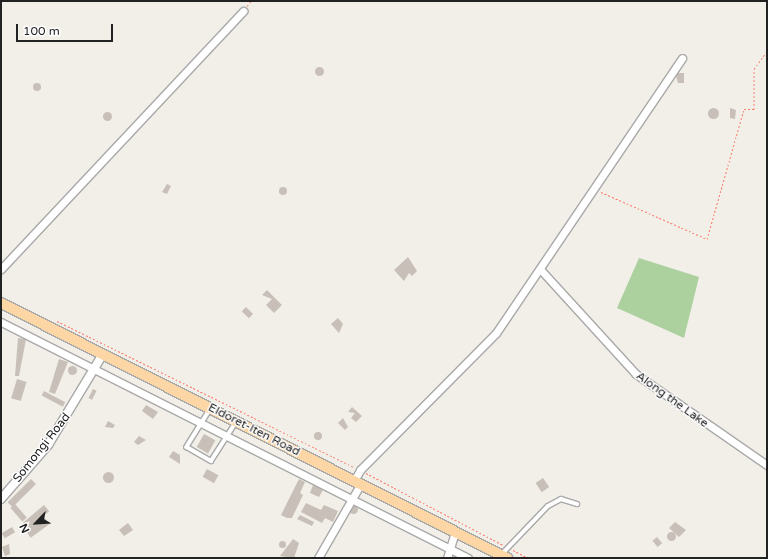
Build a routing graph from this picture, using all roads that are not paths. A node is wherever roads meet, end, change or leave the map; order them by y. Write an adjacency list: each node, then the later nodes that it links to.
1 (243, 11): 3 (street)
2 (682, 58): 4 (street)
3 (1, 269)
4 (540, 269): 13 (street, Along the Lake); 14 (street)
5 (1, 303): 7 (main road, Eldoret-Iten Road)
6 (1, 322): 8 (street)
7 (103, 354): 8 (street, Somongi Road); 9 (main road, Eldoret-Iten Road)
8 (93, 368): 11 (street); 15 (street, Somongi Road)
9 (212, 408): 10 (main road, Eldoret-Iten Road); 11 (lane)
10 (236, 421): 12 (lane); 14 (main road, Eldoret-Iten Road)
11 (200, 423): 12 (street); 12 (lane)
12 (226, 435): 16 (street)
13 (767, 465)
14 (357, 483): 16 (street); 18 (main road, Eldoret-Iten Road)
15 (1, 499)
16 (350, 499): 19 (street); 21 (street)
17 (577, 504): 20 (lane)
18 (455, 532): 19 (street); 20 (main road, Eldoret-Iten Road)
19 (448, 548): 22 (street); 23 (street)
20 (505, 554)
21 (318, 558)
22 (447, 558)
23 (468, 558)

